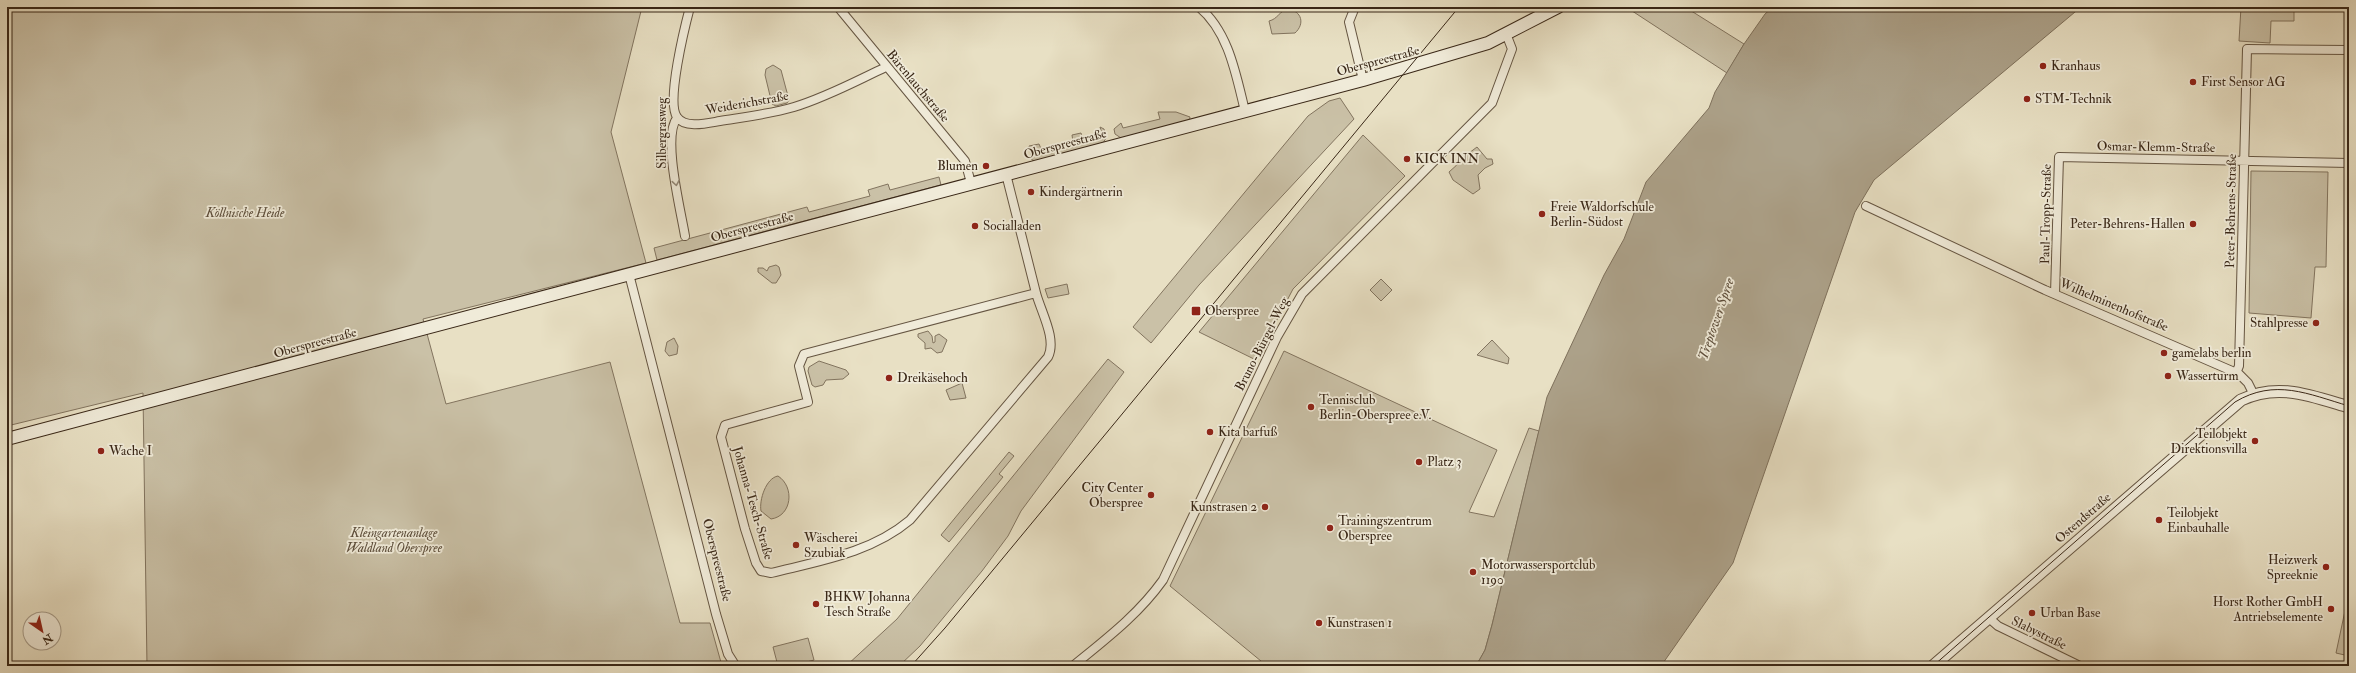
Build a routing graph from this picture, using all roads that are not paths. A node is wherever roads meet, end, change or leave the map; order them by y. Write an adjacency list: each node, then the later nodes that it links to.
1 (690, 7): 11 (street, Silbergrasweg)
2 (838, 7): 8 (street, Bärenlauchstraße)
3 (1199, 7): 10 (street)
4 (1355, 7): 9 (street)
5 (1558, 7): 6 (main road, Oberspreestraße)
6 (1507, 36): 9 (main road, Oberspreestraße); 28 (street, Bruno-Bürgel-Weg)
7 (2349, 50): 13 (street, Peter-Behrens-Straße)
8 (886, 66): 11 (street, Weiderichstraße); 16 (street, Bärenlauchstraße)
9 (1363, 80): 10 (main road, Oberspreestraße)
10 (1245, 111): 15 (main road, Oberspreestraße)
11 (677, 118): 18 (street, Silbergrasweg, one-way to 18)
12 (2059, 157): 13 (street, Osmar-Klemm-Straße); 21 (street, Paul-Tropp-Straße)
13 (2244, 161): 14 (street, Osmar-Klemm-Straße); 22 (street, Peter-Behrens-Straße)
14 (2349, 163)
15 (1006, 174): 16 (main road, Oberspreestraße); 20 (street, Johanna-Tesch-Straße)
16 (972, 183): 19 (main road, Oberspreestraße)
17 (1866, 206): 21 (street, Wilhelminenhofstraße)
18 (685, 236)
19 (629, 274): 25 (main road, Oberspreestraße); 27 (street, Oberspreestraße)
20 (1036, 293): 20 (street, Johanna-Tesch-Straße)
21 (2055, 294): 22 (street, Wilhelminenhofstraße)
22 (2236, 373): 23 (street, Wilhelminenhofstraße)
23 (2254, 395): 24 (street); 26 (street, Ostendstraße)
24 (2349, 407)
25 (7, 439)
26 (1989, 618): 29 (street, Ostendstraße); 30 (street, Slabystraße)
27 (735, 665)
28 (1073, 666)
29 (1933, 666)
30 (2080, 666)

